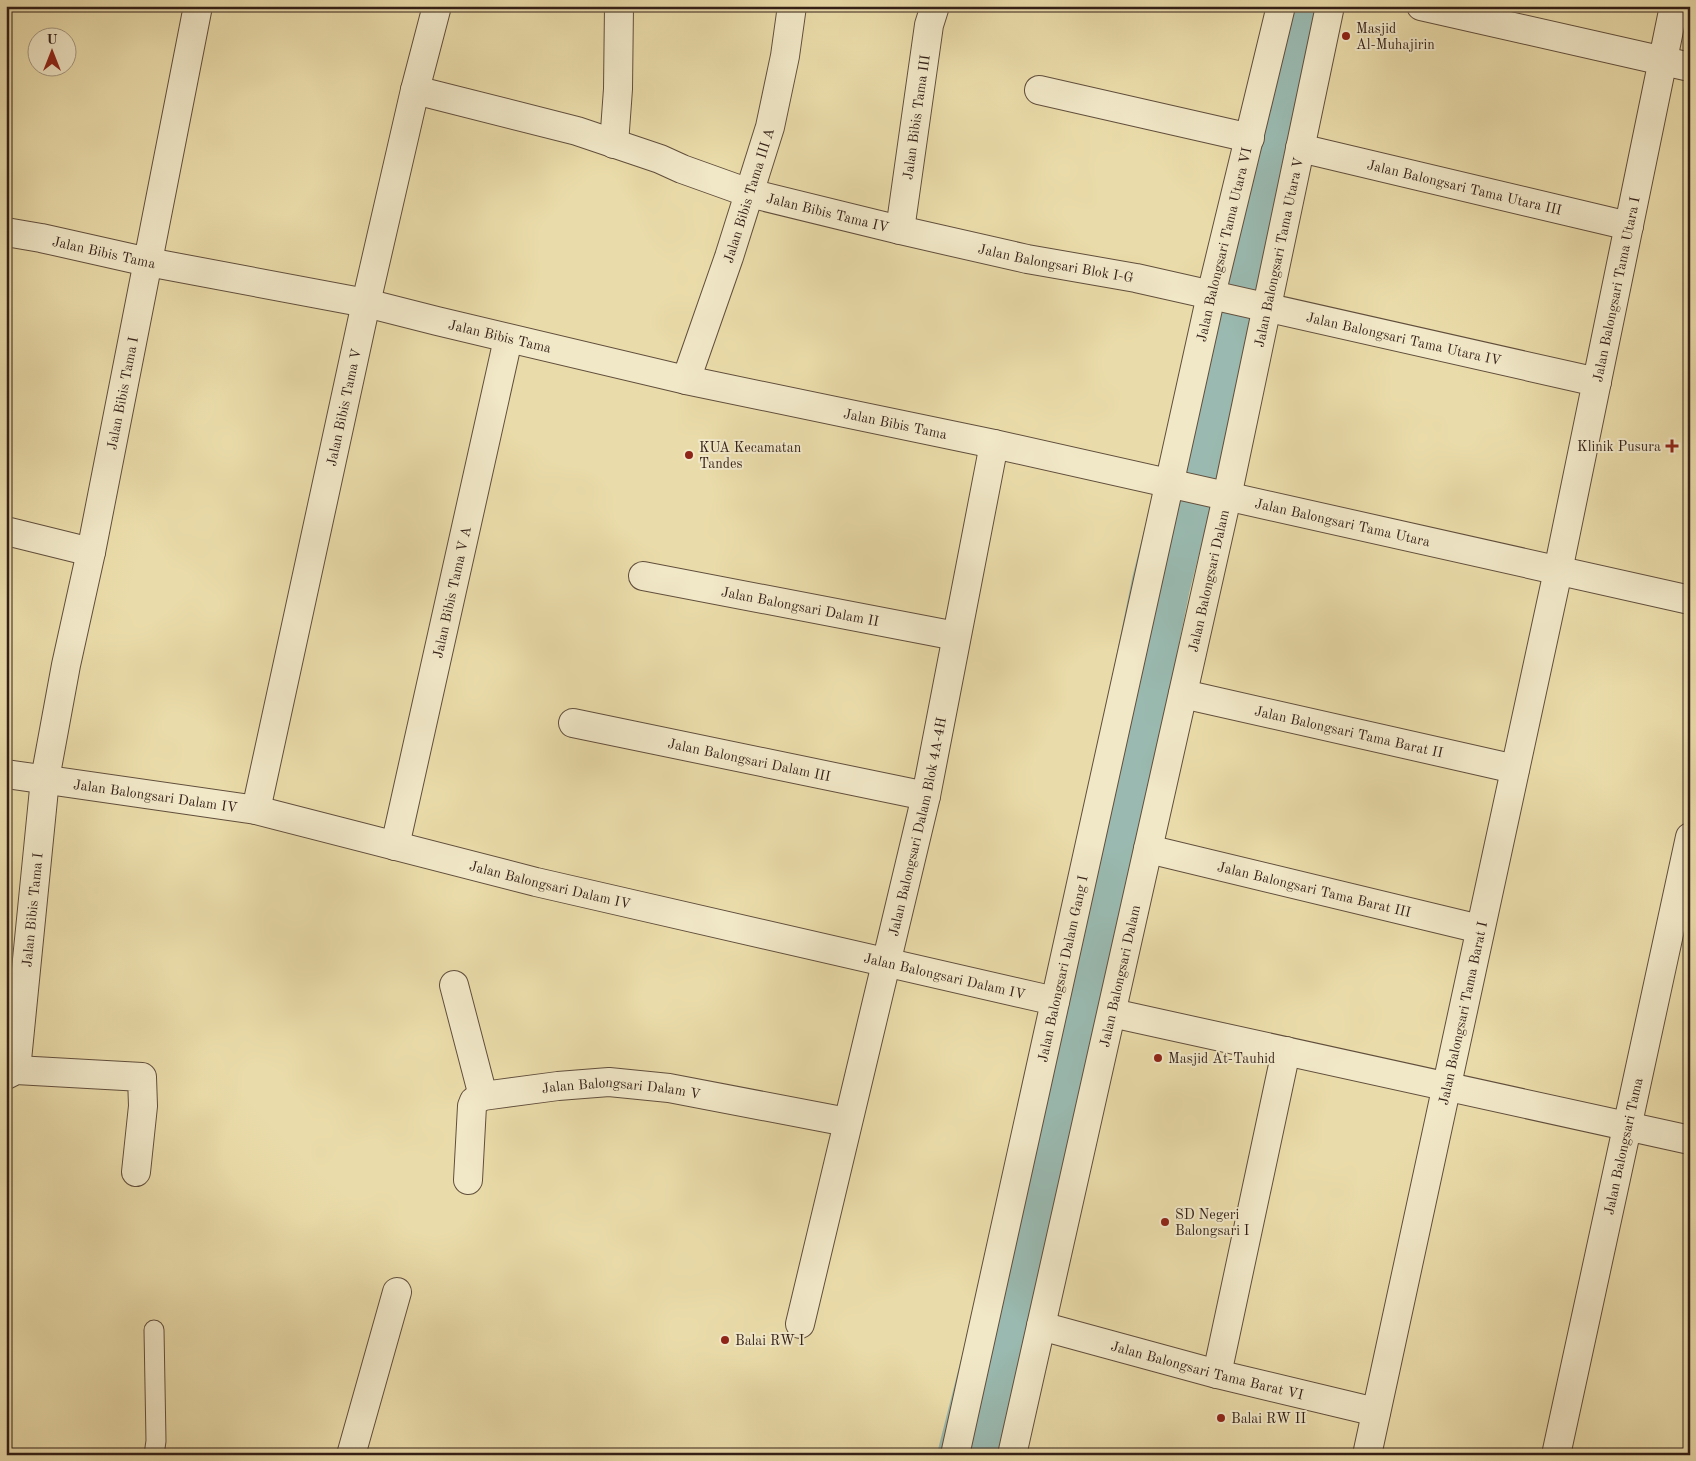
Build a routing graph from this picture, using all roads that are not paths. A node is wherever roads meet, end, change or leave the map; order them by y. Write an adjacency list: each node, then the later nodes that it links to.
1 (198, 6): 21 (street, Jalan Bibis Tama I)
2 (437, 6): 12 (street, Jalan Bibis Tama V)
3 (619, 6): 15 (street)
4 (792, 6): 17 (street, Jalan Bibis Tama III A)
5 (935, 6): 19 (street, Jalan Bibis Tama III)
6 (1281, 6): 14 (street, Jalan Balongsari Tama Utara VI)
7 (1330, 6): 16 (street, Jalan Balongsari Tama Utara V)
8 (1421, 6): 10 (street)
9 (1674, 6): 10 (street, Jalan Balongsari Tama Utara I)
10 (1663, 61): 11 (street); 18 (street, Jalan Balongsari Tama Utara I)
11 (1690, 66)
12 (415, 90): 15 (street, Jalan Bibis Tama IV); 23 (street, Jalan Bibis Tama V)
13 (1039, 90): 14 (street)
14 (1250, 138): 22 (street, Jalan Balongsari Tama Utara VI)
15 (614, 144): 17 (street, Jalan Bibis Tama IV)
16 (1300, 148): 18 (street, Jalan Balongsari Tama Utara III); 22 (street, Jalan Balongsari Tama Utara V)
17 (749, 193): 19 (street, Jalan Bibis Tama IV); 25 (street, Jalan Bibis Tama III A)
18 (1629, 226): 26 (street, Jalan Balongsari Tama Utara I)
19 (900, 230): 22 (street, Jalan Balongsari Blok I-G)
20 (6, 232): 21 (street, Jalan Bibis Tama)
21 (148, 262): 23 (street, Jalan Bibis Tama); 31 (street, Jalan Bibis Tama I)
22 (1240, 302): 26 (street, Jalan Balongsari Tama Utara IV); 28 (street, Jalan Balongsari Tama Utara VI); 29 (street, Jalan Balongsari Tama Utara V)
23 (366, 303): 24 (street, Jalan Bibis Tama); 42 (street, Jalan Bibis Tama V)
24 (508, 339): 25 (street, Jalan Bibis Tama); 44 (street, Jalan Bibis Tama V A)
25 (686, 380): 27 (street, Jalan Bibis Tama)
26 (1597, 382): 32 (street, Jalan Balongsari Tama Utara I)
27 (994, 444): 28 (street, Jalan Balongsari Tama Utara); 35 (street, Jalan Balongsari Dalam Blok 4A-4H)
28 (1174, 485): 29 (street, Jalan Balongsari Tama Utara); 49 (street, Jalan Balongsari Dalam Gang I)
29 (1224, 496): 32 (street, Jalan Balongsari Tama Utara); 36 (street, Jalan Balongsari Dalam)
30 (6, 531): 31 (street)
31 (90, 552): 40 (street, Jalan Bibis Tama I)
32 (1558, 571): 34 (street, Jalan Balongsari Tama Utara); 38 (street, Jalan Balongsari Tama Barat I)
33 (643, 576): 35 (street, Jalan Balongsari Dalam II)
34 (1690, 600)
35 (956, 636): 41 (street, Jalan Balongsari Dalam Blok 4A-4H)
36 (1183, 694): 38 (street, Jalan Balongsari Tama Barat II); 45 (street, Jalan Balongsari Dalam)
37 (573, 723): 41 (street, Jalan Balongsari Dalam III)
38 (1515, 770): 46 (street, Jalan Balongsari Tama Barat I)
39 (6, 774): 40 (street)
40 (45, 779): 42 (street, Jalan Balongsari Dalam IV); 52 (street, Jalan Bibis Tama I)
41 (926, 796): 47 (street, Jalan Balongsari Dalam Blok 4A-4H)
42 (256, 810): 44 (street, Jalan Balongsari Dalam IV)
43 (1690, 837): 56 (street, Jalan Balongsari Tama)
44 (395, 846): 47 (street, Jalan Balongsari Dalam IV)
45 (1148, 849): 46 (street, Jalan Balongsari Tama Barat III); 50 (street, Jalan Balongsari Dalam)
46 (1480, 929): 53 (street, Jalan Balongsari Tama Barat I)
47 (885, 962): 49 (street, Jalan Balongsari Dalam IV); 55 (street, Jalan Balongsari Dalam Blok 4A-4H)
48 (454, 985): 54 (street)
49 (1055, 1001): 68 (street, Jalan Balongsari Dalam Gang I)
50 (1112, 1012): 51 (street); 62 (street, Jalan Balongsari Dalam)
51 (1286, 1051): 53 (street); 64 (street)
52 (11, 1072): 58 (street)
53 (1447, 1086): 56 (street); 65 (street, Jalan Balongsari Tama Barat I)
54 (483, 1096): 55 (street, Jalan Balongsari Dalam V); 59 (street)
55 (847, 1122): 61 (street, Jalan Balongsari Dalam Blok 4A-4H)
56 (1628, 1126): 57 (street); 71 (street, Jalan Balongsari Tama)
57 (1690, 1140)
58 (136, 1172)
59 (468, 1180)
60 (397, 1292): 67 (street)
61 (800, 1324)
62 (1041, 1326): 64 (street, Jalan Balongsari Tama Barat VI); 69 (street, Jalan Balongsari Dalam)
63 (154, 1330): 66 (lane)
64 (1217, 1374): 65 (street, Jalan Balongsari Tama Barat VI)
65 (1376, 1412): 70 (street, Jalan Balongsari Tama Barat I)
66 (154, 1455)
67 (351, 1455)
68 (955, 1455)
69 (1012, 1455)
70 (1367, 1455)
71 (1556, 1455)

